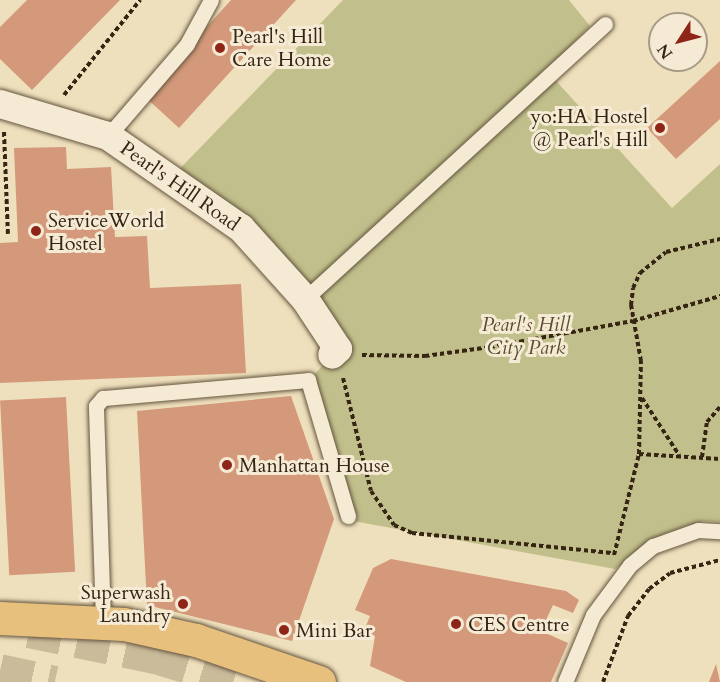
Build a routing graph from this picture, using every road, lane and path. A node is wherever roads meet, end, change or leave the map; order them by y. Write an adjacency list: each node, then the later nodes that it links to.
1 (140, 0): 4 (path)
2 (211, 0): 7 (lane)
3 (605, 24): 11 (lane)
4 (62, 98)
5 (0, 104): 7 (street, Pearl's Hill Road)
6 (0, 125): 8 (path)
7 (108, 136): 11 (street, Pearl's Hill Road)
8 (8, 234)
9 (720, 240): 12 (path)
10 (720, 296): 12 (path)
11 (305, 299): 13 (street, Pearl's Hill Road)
12 (633, 321): 13 (path); 14 (path)
13 (332, 355): 22 (path)
14 (642, 398): 16 (path); 17 (path)
15 (720, 407): 18 (path)
16 (639, 454): 17 (path); 22 (path)
17 (679, 455): 18 (path)
18 (702, 457): 19 (path)
19 (720, 459)
20 (348, 516): 26 (lane)
21 (720, 531): 24 (lane)
22 (614, 553): 24 (path)
23 (720, 560): 29 (path)
24 (617, 579): 28 (lane)
25 (1, 618): 26 (main road)
26 (103, 620): 27 (main road)
27 (319, 682)
28 (565, 682)
29 (603, 682)

